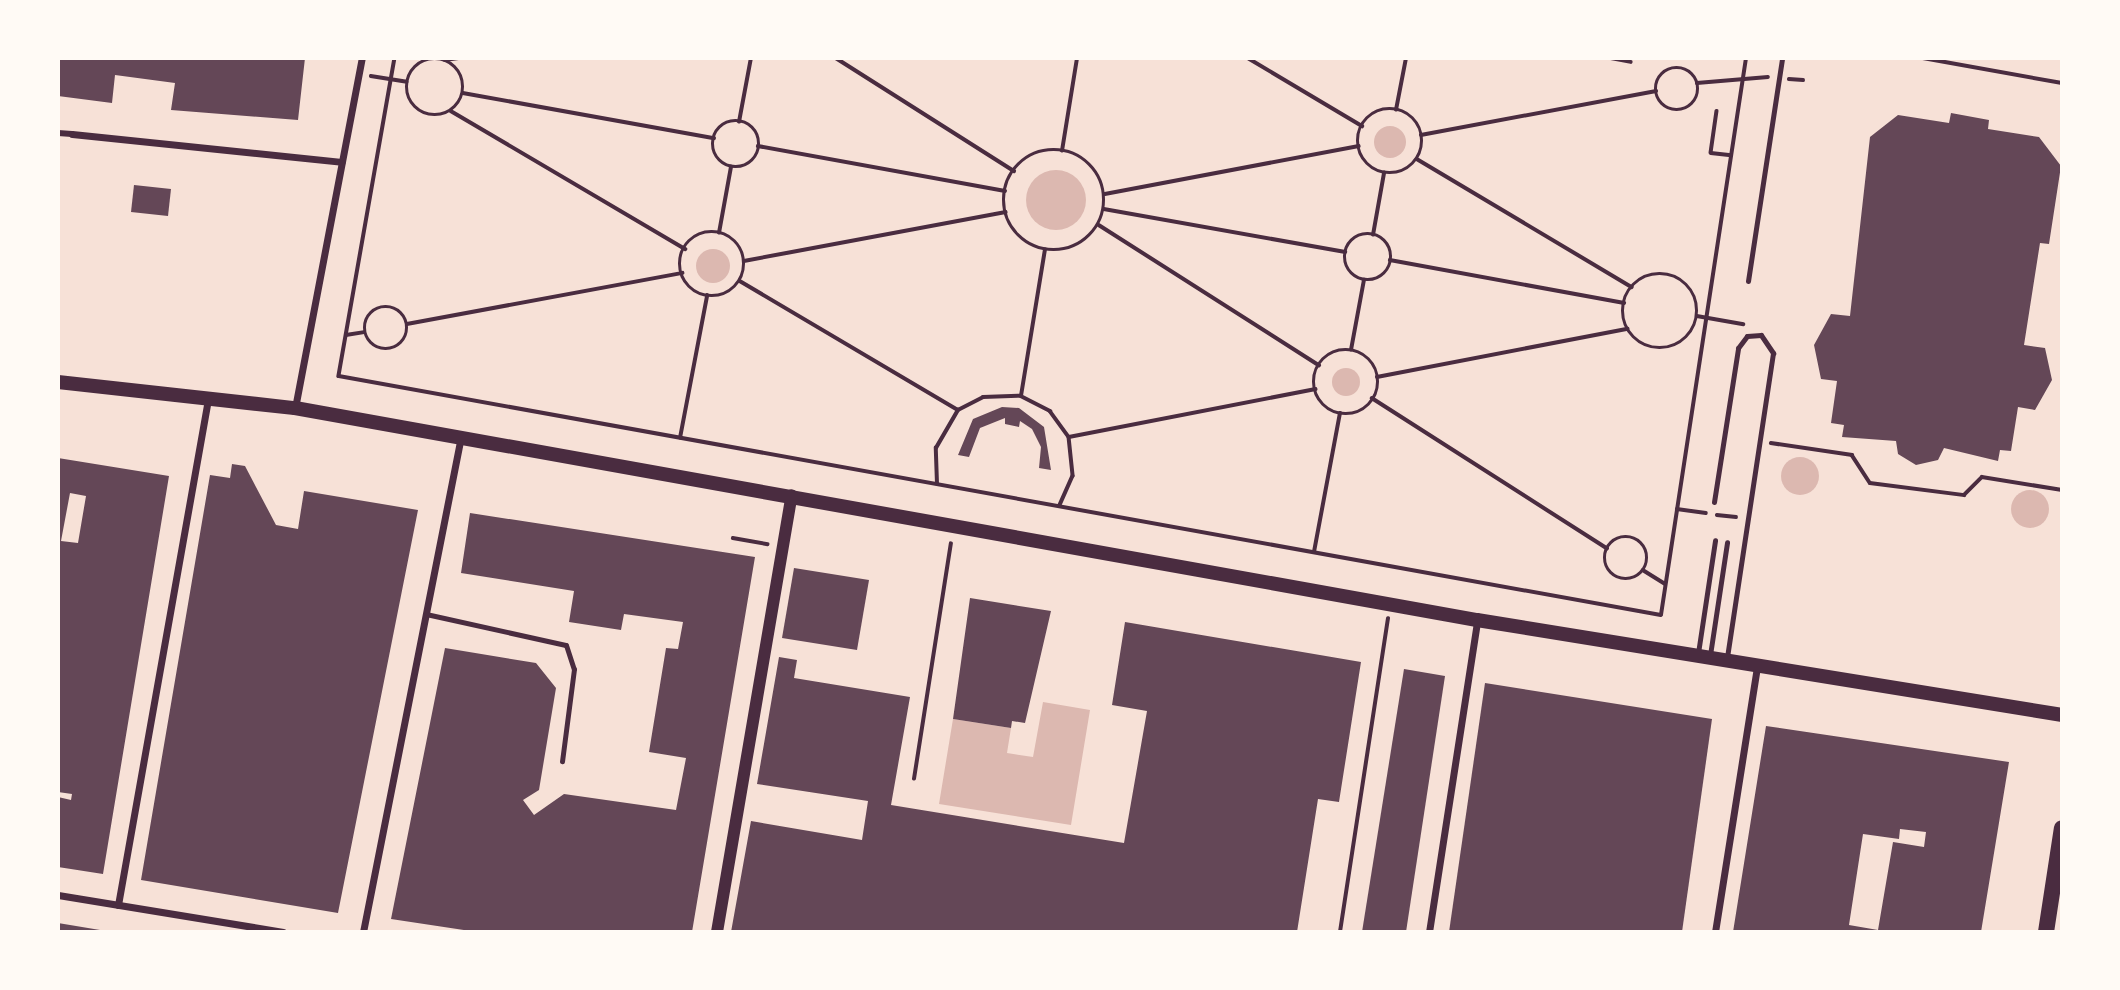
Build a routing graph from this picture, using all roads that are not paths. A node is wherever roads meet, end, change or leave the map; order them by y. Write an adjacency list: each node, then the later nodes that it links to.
1 (362, 58): 5 (street)
2 (1782, 58): 6 (lane)
3 (58, 133): 4 (street)
4 (72, 134): 5 (street)
5 (342, 162): 9 (street)
6 (1748, 281)
7 (58, 382): 8 (main road)
8 (209, 398): 9 (main road); 24 (street)
9 (295, 408): 10 (main road)
10 (461, 436): 11 (main road); 15 (street)
11 (792, 495): 16 (main road); 27 (street)
12 (1714, 502): 18 (lane)
13 (1715, 540): 17 (lane)
14 (1727, 542): 17 (lane)
15 (426, 614): 21 (lane); 26 (street)
16 (1477, 620): 17 (main road); 28 (street)
17 (1703, 657): 18 (main road)
18 (1727, 661): 19 (main road)
19 (1757, 666): 20 (main road); 29 (street)
20 (2062, 715)
21 (562, 761)
22 (2062, 828): 30 (main road)
23 (58, 895): 24 (street)
24 (118, 905): 25 (street)
25 (283, 932)
26 (363, 932)
27 (717, 932)
28 (1429, 932)
29 (1715, 932)
30 (2046, 932)

